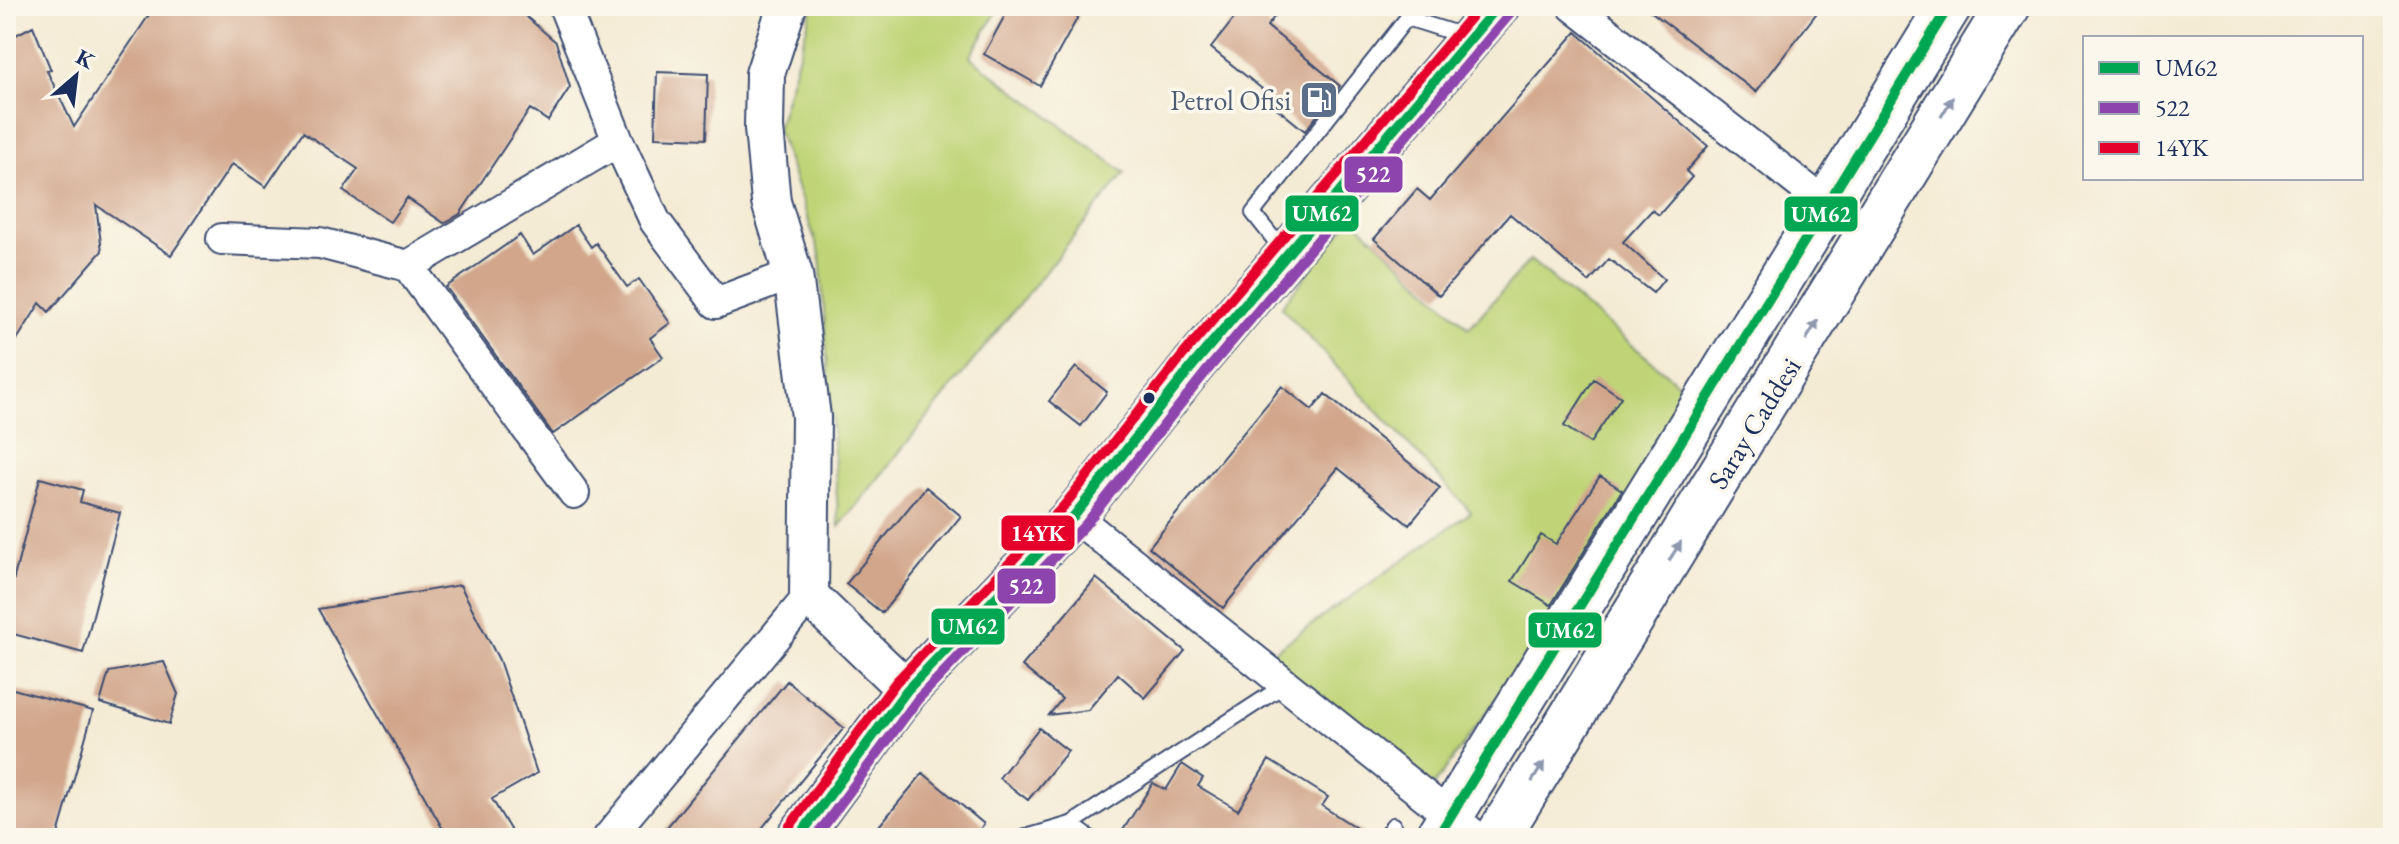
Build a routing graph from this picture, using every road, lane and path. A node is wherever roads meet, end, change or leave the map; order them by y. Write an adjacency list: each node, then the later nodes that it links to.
1 (564, 6): 8 (street)
2 (787, 6): 13 (street)
3 (1498, 6): 7 (main road)
4 (1573, 6): 9 (street)
5 (1949, 6): 9 (main road, Saray Caddesi)
6 (2008, 6): 27 (main road, Saray Caddesi, one-way to 6)
7 (1469, 38): 11 (main road); 11 (lane)
8 (618, 141): 12 (street); 13 (street)
9 (1827, 205): 21 (main road, Saray Caddesi)
10 (222, 239): 12 (street)
11 (1287, 256): 15 (main road)
12 (408, 266): 14 (street)
13 (793, 274): 16 (street)
14 (574, 493)
15 (1074, 516): 17 (street); 18 (main road)
16 (809, 596): 18 (street); 22 (street)
17 (1286, 684): 19 (lane); 21 (street)
18 (907, 690): 23 (main road)
19 (1071, 824): 24 (lane); 25 (lane)
20 (1393, 825): 26 (lane)
21 (1456, 830)
22 (608, 838)
23 (798, 838)
24 (1023, 838)
25 (1090, 838)
26 (1384, 838)
27 (1497, 838)

